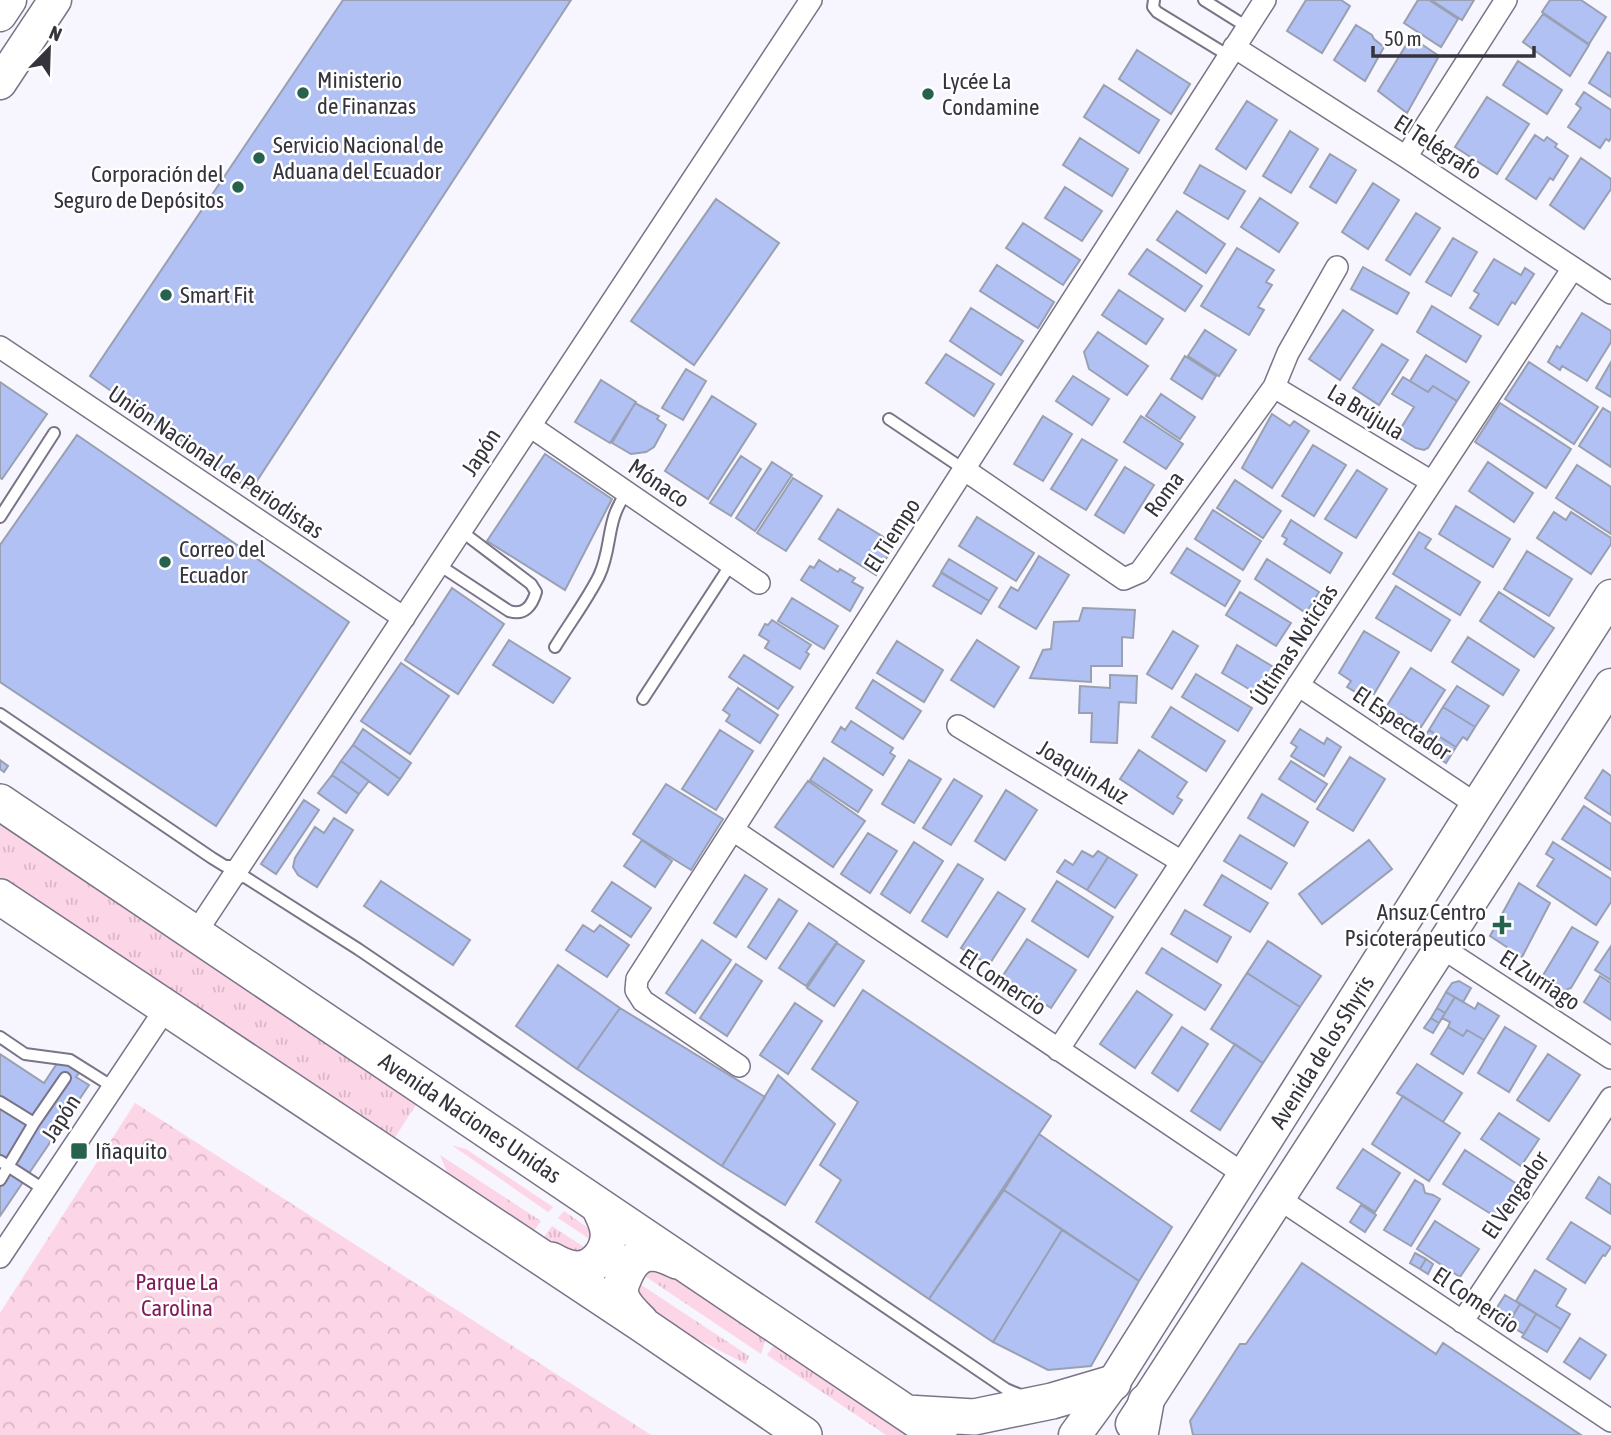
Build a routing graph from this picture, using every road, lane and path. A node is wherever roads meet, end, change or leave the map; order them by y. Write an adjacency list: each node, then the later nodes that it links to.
1 (10, 0): 8 (main road)
2 (55, 0): 11 (main road)
3 (811, 0): 19 (street, Japón)
4 (1154, 0): 10 (lane)
5 (1204, 0): 9 (lane)
6 (1265, 0): 9 (street, El Tiempo)
7 (1506, 0): 12 (street)
8 (0, 15)
9 (1247, 27): 10 (street, El Tiempo)
10 (1231, 52): 12 (street, El Telégrafo); 21 (street, El Tiempo)
11 (0, 83)
12 (1406, 157): 14 (street, El Telégrafo)
13 (1337, 267): 17 (street, Roma)
14 (1573, 268): 15 (street, El Telégrafo); 22 (street, Últimas Noticias)
15 (1611, 293)
16 (0, 347): 30 (street, Unión Nacional de Periodistas)
17 (1274, 387): 21 (street, Roma); 22 (street, La Brújula)
18 (890, 419): 21 (lane)
19 (530, 426): 23 (street, Mónaco); 25 (street, Japón)
20 (54, 433): 24 (lane)
21 (965, 470): 39 (street, El Tiempo)
22 (1432, 482): 32 (street, Últimas Noticias)
23 (627, 492): 26 (street, Mónaco); 31 (lane)
24 (1, 513)
25 (461, 531): 27 (street, Japón); 27 (lane)
26 (731, 564): 28 (street, Mónaco); 34 (lane)
27 (439, 565): 30 (street, Japón)
28 (759, 583)
29 (1611, 596): 38 (main road, Avenida de los Shyris)
30 (404, 618): 41 (street, Japón)
31 (555, 647)
32 (1298, 685): 38 (street, El Espectador); 40 (street, Últimas Noticias)
33 (1611, 685): 44 (main road, Avenida de los Shyris)
34 (643, 699)
35 (0, 714): 41 (lane)
36 (958, 726): 40 (street, Joaquin Auz)
37 (0, 802): 43 (main road, Avenida Naciones Unidas)
38 (1477, 805): 56 (main road, Avenida de los Shyris)
39 (733, 831): 47 (street, El Comercio); 49 (street, El Tiempo)
40 (1182, 862): 47 (street, Últimas Noticias)
41 (236, 872): 43 (street, Japón); 67 (lane)
42 (0, 897): 45 (main road)
43 (195, 934): 60 (main road, Avenida Naciones Unidas)
44 (1441, 947): 48 (street, El Zurriago); 59 (main road, Avenida de los Shyris)
45 (166, 1008): 51 (street, Japón); 61 (main road)
46 (0, 1037): 51 (lane)
47 (1058, 1051): 56 (street, El Comercio)
48 (1611, 1058)
49 (739, 1066)
50 (65, 1078): 54 (lane)
51 (113, 1087): 58 (street, Japón)
52 (1611, 1098): 64 (street, El Vengador)
53 (0, 1102): 54 (lane)
54 (34, 1124): 55 (lane)
55 (4, 1164): 57 (lane); 58 (lane)
56 (1245, 1175): 66 (main road, Avenida de los Shyris)
57 (0, 1180)
58 (45, 1190): 62 (street, Japón)
59 (1278, 1198): 64 (street, El Comercio); 69 (main road, Avenida de los Shyris)
60 (598, 1205): 61 (main road); 63 (main road, Avenida Naciones Unidas)
61 (523, 1245): 65 (main road)
62 (0, 1256)
63 (693, 1269): 65 (main road); 68 (main road, Avenida Naciones Unidas)
64 (1462, 1322): 70 (street, El Comercio)
65 (643, 1325): 71 (main road)
66 (1113, 1383): 67 (main road); 73 (main road, Avenida de los Shyris)
67 (1041, 1403): 68 (main road)
68 (906, 1413): 72 (main road, Avenida Naciones Unidas)
69 (1143, 1418): 74 (main road, Avenida de los Shyris)
70 (1611, 1421)
71 (804, 1435)
72 (939, 1435)
73 (1075, 1435)
74 (1124, 1435)

